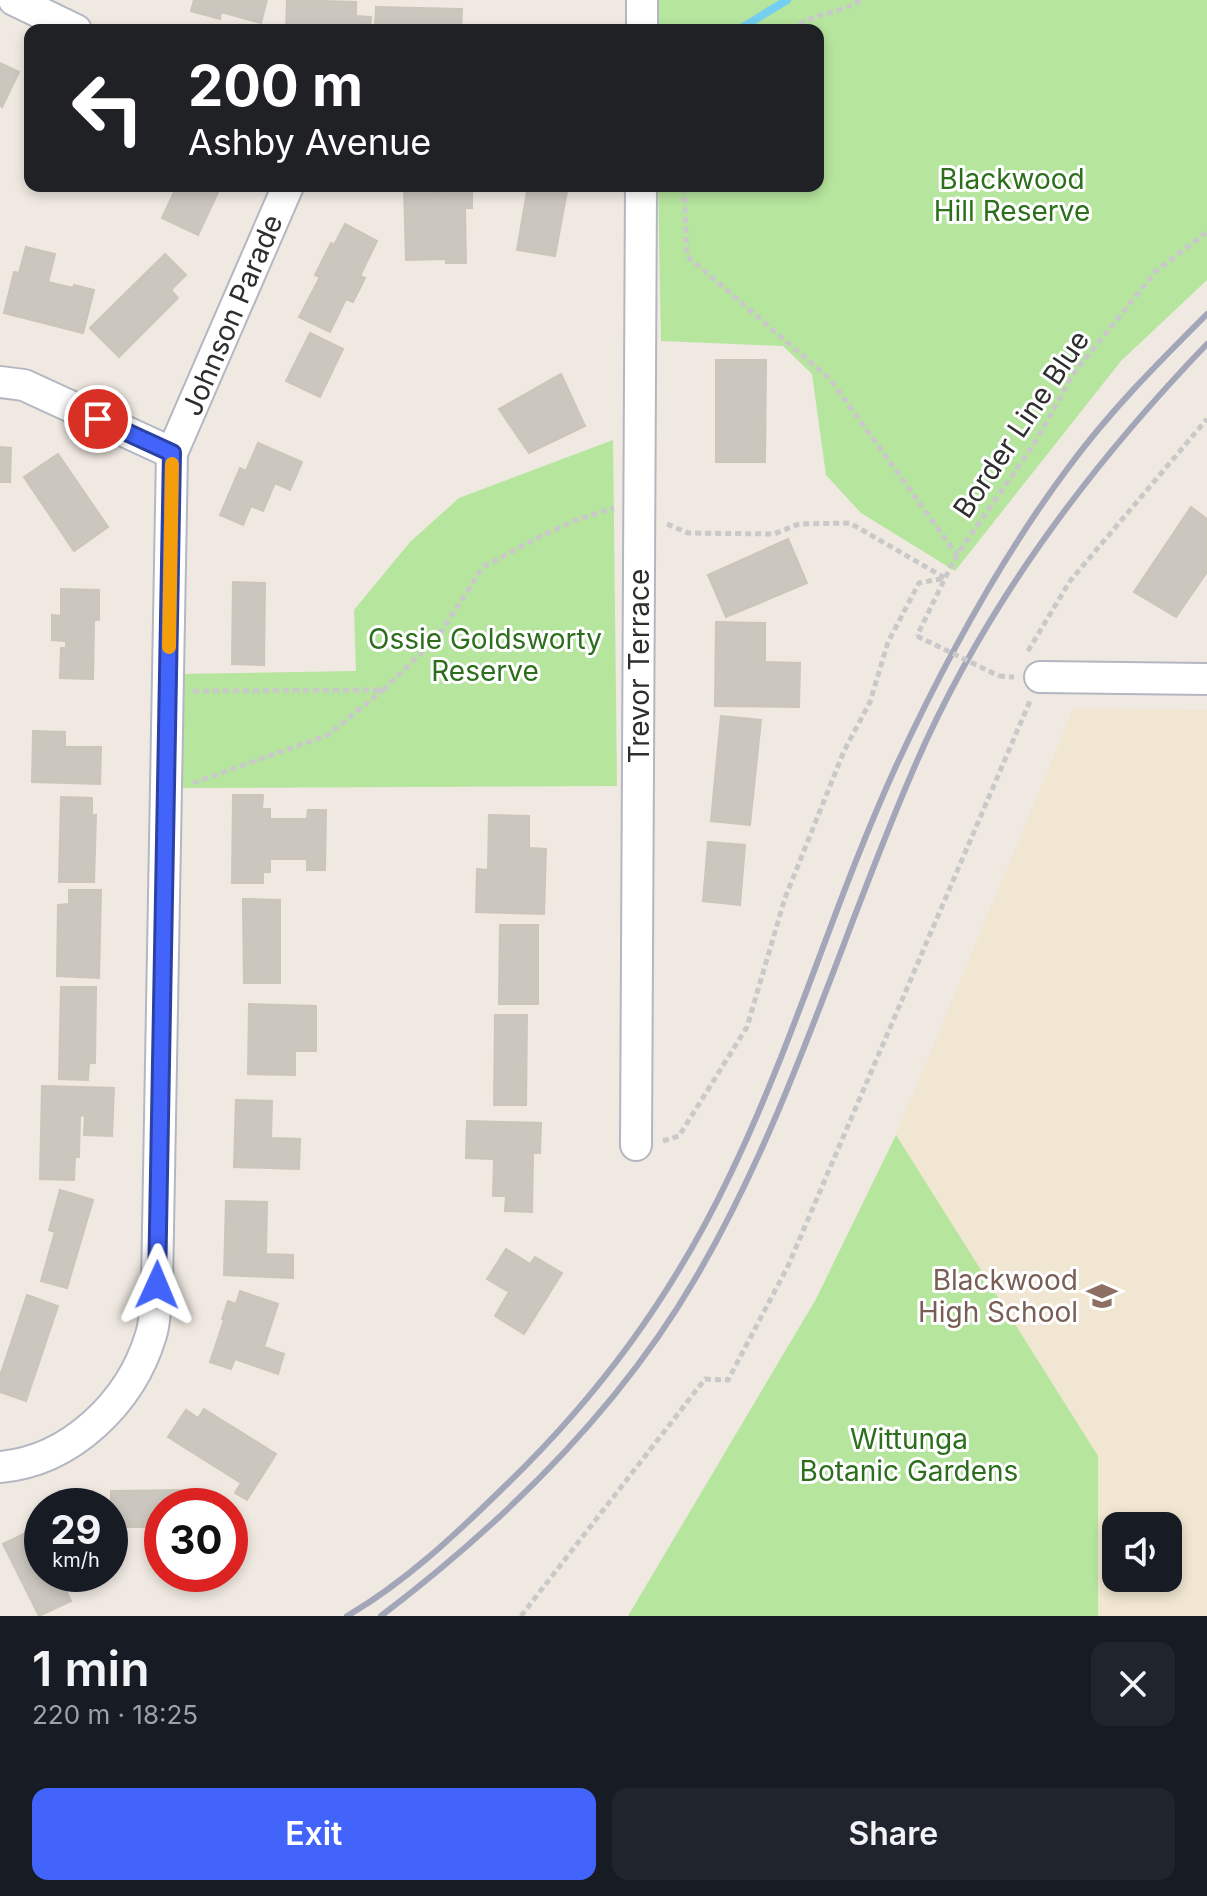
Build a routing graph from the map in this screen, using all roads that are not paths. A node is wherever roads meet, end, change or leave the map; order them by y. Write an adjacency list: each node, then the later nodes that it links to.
1 (14, 0): 3 (street)
2 (642, 0): 4 (street)
3 (64, 24)
4 (642, 24)
5 (285, 192): 8 (street, Johnson Parade)
6 (641, 192): 11 (street, Trevor Terrace)
7 (0, 382): 8 (street)
8 (172, 453): 12 (street, Johnson Parade)
9 (1040, 677): 10 (street)
10 (1207, 679)
11 (636, 1145)
12 (0, 1467)

